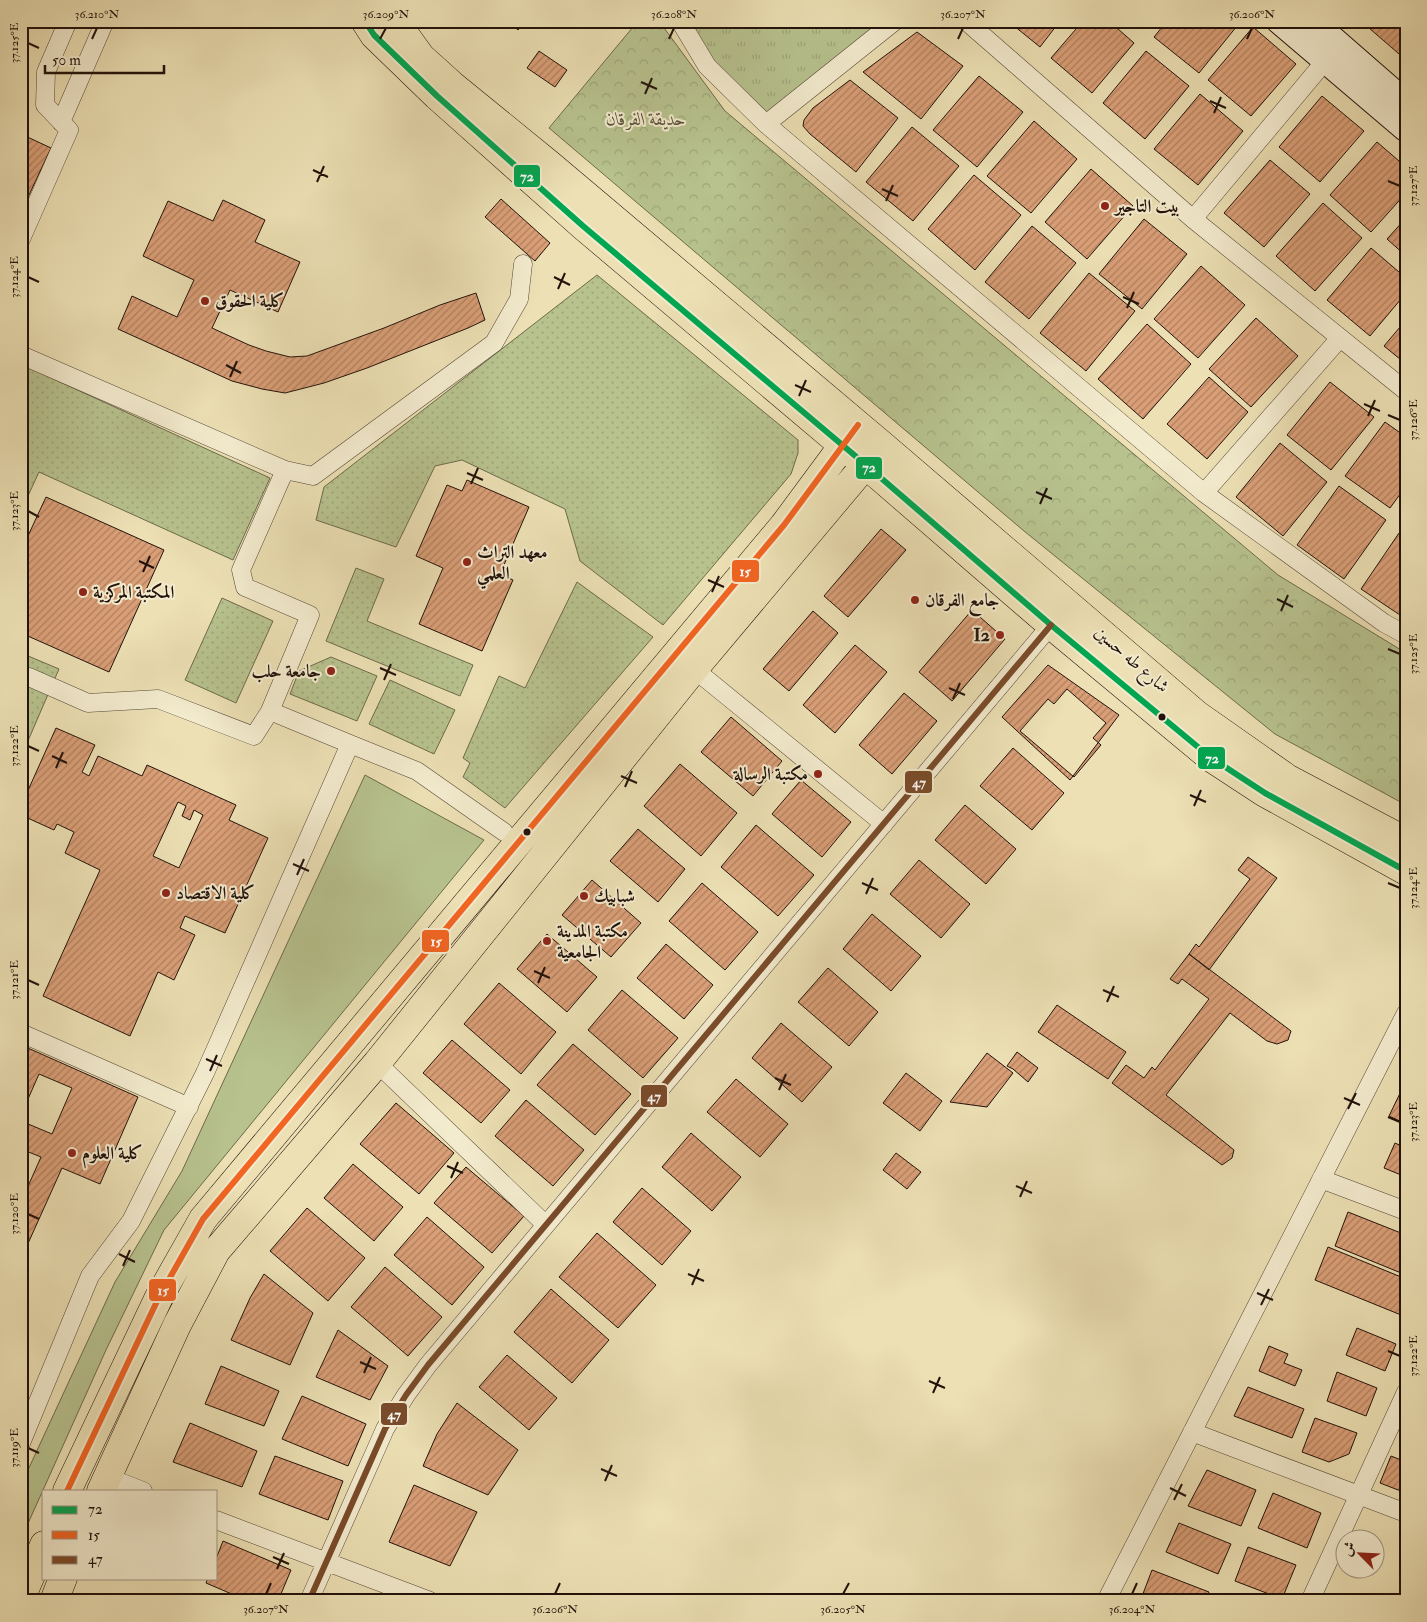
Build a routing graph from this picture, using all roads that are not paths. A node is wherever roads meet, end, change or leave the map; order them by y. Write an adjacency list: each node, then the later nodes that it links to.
1 (68, 21): 12 (street)
2 (105, 21): 12 (street)
3 (364, 21): 21 (main road)
4 (395, 21): 21 (main road)
5 (680, 21): 13 (street)
6 (894, 21): 13 (street)
7 (966, 21): 15 (street)
8 (1312, 21): 11 (main road)
9 (1284, 23): 10 (main road)
10 (1326, 60): 14 (main road); 15 (street)
11 (1406, 103)
12 (61, 122): 16 (street)
13 (766, 124): 24 (street)
14 (1406, 129)
15 (1193, 219): 18 (street)
16 (21, 240)
17 (523, 264): 23 (street)
18 (1340, 338): 20 (street); 24 (street)
19 (21, 355): 23 (street)
20 (1406, 391)
21 (850, 435): 22 (main road); 46 (main road)
22 (874, 455): 25 (main road, شارع طه حسين); 27 (main road); 33 (main road, شارع طه حسين)
23 (286, 470): 29 (street)
24 (1204, 493): 26 (street)
25 (1051, 625): 31 (street); 34 (main road, شارع طه حسين)
26 (1406, 635)
27 (694, 669): 31 (street); 37 (main road)
28 (29, 677): 29 (street)
29 (270, 710): 30 (street)
30 (350, 744): 32 (street); 38 (street)
31 (884, 824): 41 (street)
32 (504, 832)
33 (1406, 841)
34 (1406, 871)
35 (1406, 1013): 39 (street)
36 (21, 1033): 38 (street)
37 (377, 1063): 41 (street); 45 (main road)
38 (189, 1107): 44 (street)
39 (1321, 1179): 40 (street); 43 (street)
40 (1406, 1211)
41 (546, 1225): 52 (street)
42 (1406, 1392): 48 (street)
43 (1192, 1432): 48 (street); 58 (street)
44 (21, 1443)
45 (104, 1484): 47 (street)
46 (67, 1490)
47 (137, 1490)
48 (1358, 1496): 49 (street); 59 (street)
49 (1406, 1513)
50 (218, 1521): 52 (street)
51 (42, 1550): 54 (main road)
52 (326, 1563): 56 (street); 57 (street)
53 (62, 1580): 55 (main road)
54 (21, 1598)
55 (54, 1601)
56 (309, 1601)
57 (430, 1601)
58 (1106, 1601)
59 (1310, 1601)

